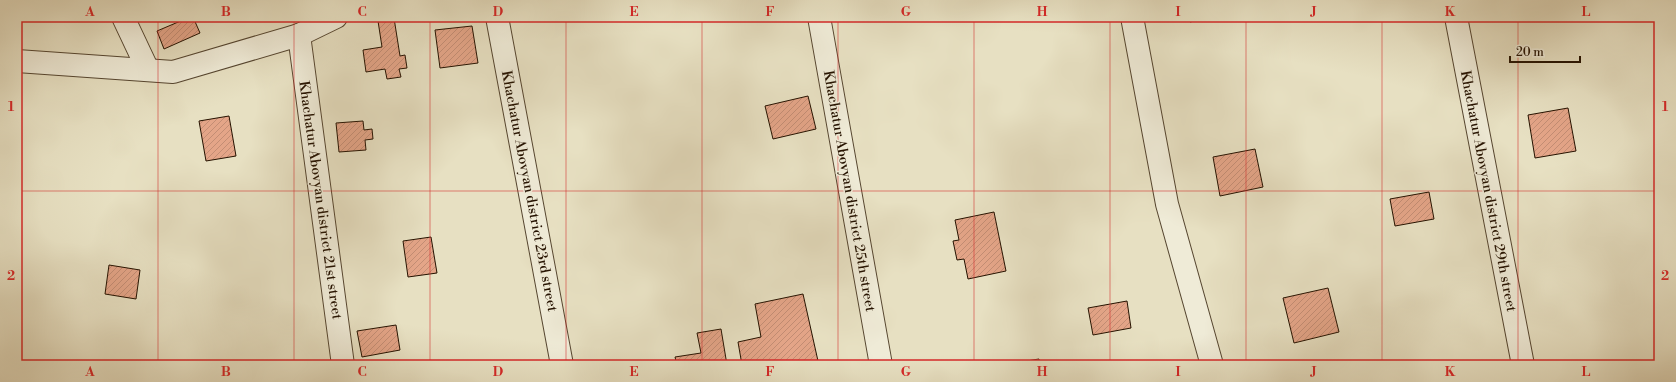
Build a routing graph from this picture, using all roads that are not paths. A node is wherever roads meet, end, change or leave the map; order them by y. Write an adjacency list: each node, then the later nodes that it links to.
1 (123, 17): 9 (street)
2 (336, 17): 7 (street)
3 (497, 17): 11 (street, Khachatur Abovyan district 23rd street)
4 (819, 17): 12 (street, Khachatur Abovyan district 25th street)
5 (1132, 17): 13 (street)
6 (1456, 17): 14 (street, Khachatur Abovyan district 29th street)
7 (299, 35): 9 (street); 10 (street, Khachatur Abovyan district 21st street)
8 (17, 61): 9 (street)
9 (148, 70)
10 (343, 365)
11 (562, 365)
12 (881, 365)
13 (1212, 365)
14 (1523, 365)

